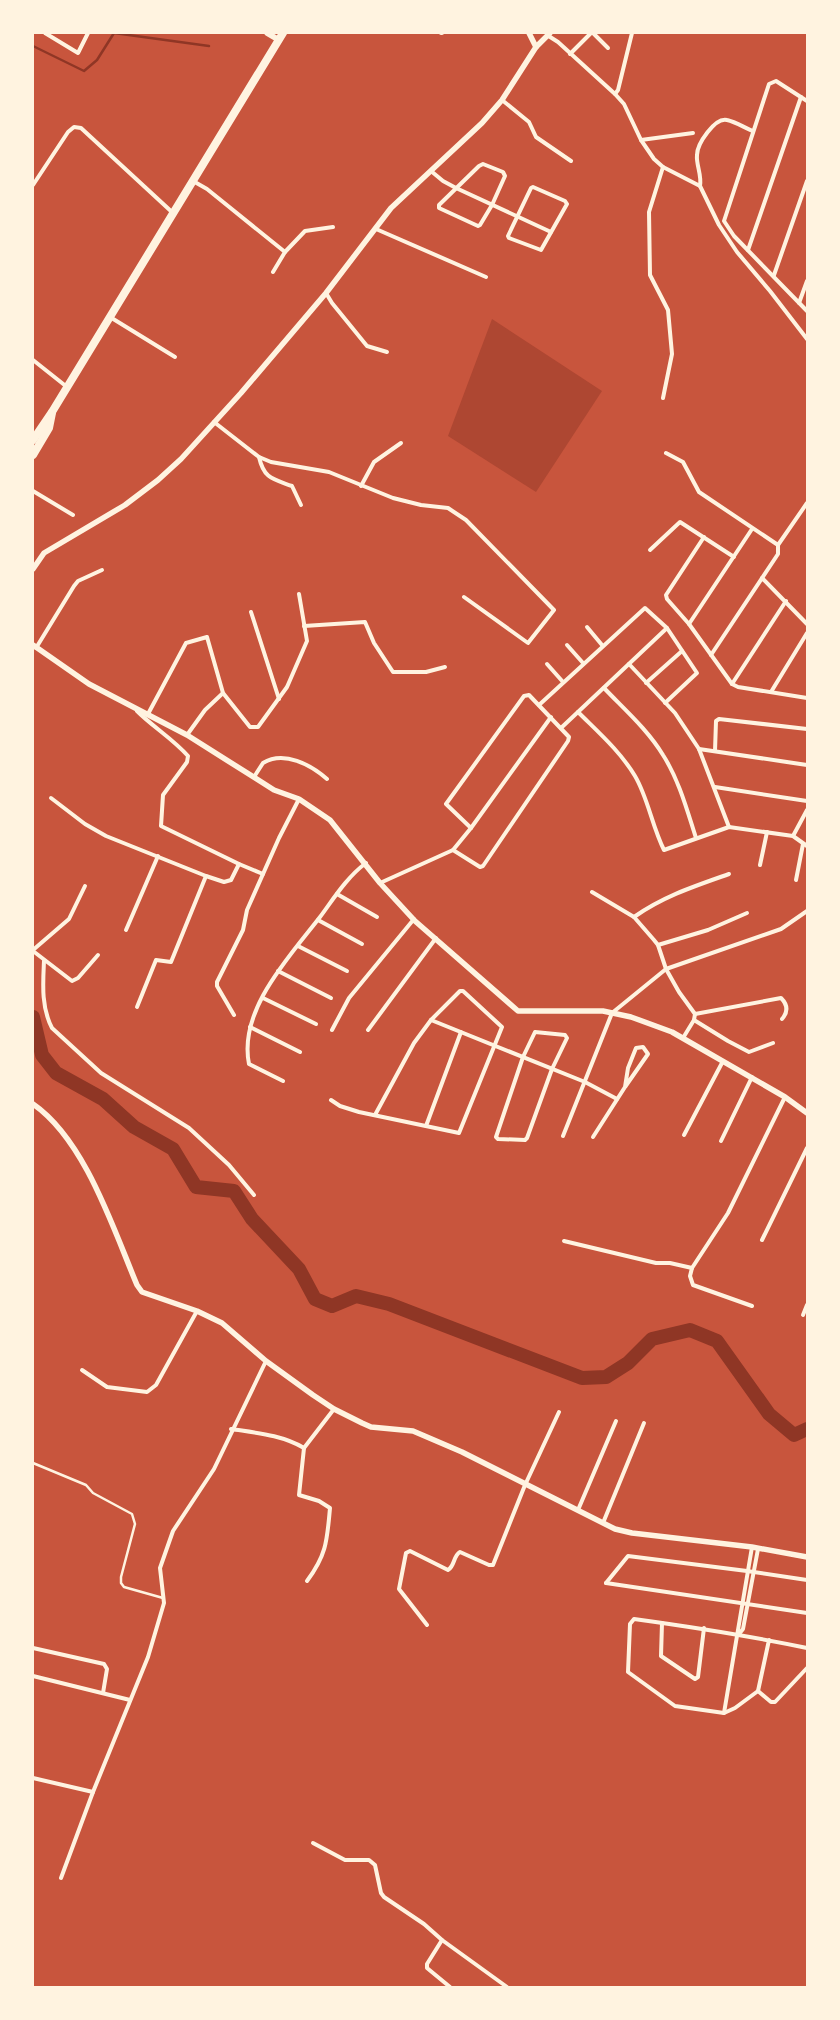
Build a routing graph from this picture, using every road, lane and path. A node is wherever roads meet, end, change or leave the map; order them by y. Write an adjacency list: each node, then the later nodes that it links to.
1 (45, 33): 2 (street)
2 (88, 33)
3 (267, 33): 8 (street)
4 (528, 33): 9 (street)
5 (592, 33): 10 (street); 11 (street)
6 (632, 33): 12 (street)
7 (549, 34): 9 (street); 11 (street)
8 (281, 37): 22 (highway)
9 (536, 47): 14 (street)
10 (608, 48)
11 (570, 54): 12 (street)
12 (615, 94): 18 (street)
13 (801, 97): 15 (street); 16 (street); 33 (street)
14 (502, 100): 19 (street); 21 (street)
15 (807, 101)
16 (753, 131): 25 (street); 33 (street)
17 (692, 134): 18 (street)
18 (641, 140): 20 (street)
19 (571, 161)
20 (663, 167): 25 (street); 48 (street)
21 (431, 171): 26 (street); 31 (street)
22 (192, 181): 28 (highway); 34 (street)
23 (807, 181): 36 (street)
24 (33, 185): 28 (street)
25 (700, 186): 43 (street)
26 (456, 188): 27 (street); 27 (street); 27 (street)
27 (492, 205): 29 (street)
28 (173, 212): 42 (highway)
29 (517, 215): 32 (street); 32 (street); 32 (street)
30 (333, 227): 34 (street)
31 (376, 229): 37 (street); 39 (street)
32 (551, 232)
33 (748, 250): 36 (street)
34 (285, 252): 35 (street)
35 (273, 272)
36 (774, 275): 40 (street)
37 (486, 277)
38 (807, 281): 40 (street)
39 (326, 293): 44 (street); 50 (street)
40 (799, 303): 41 (street)
41 (807, 311)
42 (110, 316): 45 (street); 47 (highway)
43 (807, 339)
44 (387, 352)
45 (175, 357)
46 (33, 360): 47 (street)
47 (67, 387): 49 (highway)
48 (663, 398)
49 (52, 412): 51 (highway); 54 (highway)
50 (214, 422): 55 (street); 66 (street)
51 (33, 440)
52 (401, 443): 56 (street)
53 (666, 453): 61 (street)
54 (33, 455)
55 (259, 457): 56 (street); 59 (street)
56 (361, 486): 70 (street)
57 (33, 491): 60 (street)
58 (807, 503): 63 (street)
59 (301, 505)
60 (73, 515)
61 (752, 529): 63 (street); 65 (street)
62 (704, 537): 64 (street); 65 (street); 73 (street)
63 (778, 545): 68 (street)
64 (650, 550)
65 (734, 556): 73 (street)
66 (33, 569)
67 (102, 570): 81 (street)
68 (762, 578): 71 (street); 83 (street)
69 (299, 594): 75 (street)
70 (464, 597)
71 (786, 601): 74 (street); 90 (street)
72 (251, 612): 95 (street)
73 (689, 624): 83 (street)
74 (807, 624)
75 (304, 626): 87 (street); 95 (street)
76 (587, 627): 80 (street)
77 (667, 628): 80 (street); 82 (street); 86 (street)
78 (807, 633): 92 (street)
79 (567, 645): 84 (street)
80 (602, 645): 84 (street)
81 (35, 646): 98 (street)
82 (682, 651): 89 (street); 96 (street)
83 (711, 655): 90 (street)
84 (583, 663): 88 (street)
85 (547, 664): 88 (street)
86 (629, 664): 89 (street); 91 (street)
87 (445, 667)
88 (563, 682): 97 (street)
89 (646, 683): 96 (street)
90 (732, 684): 92 (street)
91 (604, 688): 99 (street); 119 (street)
92 (771, 692): 94 (street)
93 (223, 693): 95 (street); 100 (street); 104 (street)
94 (807, 698)
95 (279, 699)
96 (665, 703): 105 (street)
97 (539, 705): 101 (street); 116 (street)
98 (133, 706): 100 (street); 124 (street)
99 (578, 712): 102 (street); 119 (street)
100 (148, 714): 104 (street)
101 (551, 717): 102 (street); 116 (street)
102 (561, 728): 121 (street)
103 (807, 729): 106 (street)
104 (186, 734): 108 (street)
105 (699, 749): 106 (street); 110 (street)
106 (715, 751): 107 (street)
107 (807, 765)
108 (254, 777): 109 (street); 112 (street)
109 (327, 779)
110 (715, 787): 113 (street); 115 (street)
111 (51, 798): 122 (street)
112 (299, 799): 123 (street); 126 (street)
113 (807, 801)
114 (807, 810): 118 (street)
115 (729, 827): 117 (street); 119 (street)
116 (471, 828): 121 (street)
117 (767, 832): 118 (street); 125 (street)
118 (793, 836): 120 (street)
119 (696, 838)
120 (805, 845): 129 (street)
121 (453, 850): 130 (street)
122 (158, 856): 128 (street); 140 (street)
123 (366, 863): 130 (street); 133 (street)
124 (239, 864): 126 (street); 128 (street)
125 (760, 865)
126 (263, 874): 156 (street)
127 (729, 874): 137 (street)
128 (206, 876): 153 (street)
129 (796, 880)
130 (380, 883): 138 (street)
131 (85, 886): 145 (street)
132 (592, 892): 137 (street)
133 (337, 894): 136 (street); 139 (street)
134 (807, 911): 148 (street)
135 (747, 913): 143 (street)
136 (378, 917)
137 (634, 917): 143 (street)
138 (414, 919): 141 (street); 162 (street)
139 (318, 920): 142 (street); 144 (street)
140 (126, 930)
141 (436, 938): 154 (street); 163 (street)
142 (362, 944)
143 (658, 945): 148 (street)
144 (298, 946): 149 (street); 150 (street)
145 (33, 951): 147 (street)
146 (98, 956): 147 (street)
147 (44, 961): 188 (street)
148 (666, 969): 154 (street); 155 (street)
149 (278, 971): 151 (street); 152 (street)
150 (347, 971)
151 (263, 998): 160 (street); 161 (street)
152 (331, 998)
153 (137, 1007)
154 (612, 1013): 165 (street); 174 (street)
155 (695, 1014): 157 (street); 159 (street)
156 (234, 1015)
157 (782, 1019)
158 (431, 1020): 164 (street); 167 (street); 181 (street)
159 (694, 1020): 165 (street); 166 (street)
160 (316, 1024)
161 (250, 1027): 168 (street); 173 (street)
162 (332, 1030)
163 (368, 1030)
164 (461, 1032): 167 (street); 182 (street)
165 (683, 1038): 170 (street)
166 (773, 1043)
167 (494, 1045): 169 (street); 182 (street)
168 (300, 1052)
169 (523, 1057): 171 (street); 171 (street); 171 (street)
170 (723, 1061): 172 (street); 183 (street)
171 (552, 1069): 174 (street)
172 (752, 1077): 176 (street); 186 (street)
173 (284, 1081)
174 (585, 1082): 177 (street); 184 (street)
175 (625, 1087): 175 (street); 177 (street)
176 (785, 1097): 180 (street); 191 (street)
177 (618, 1099): 185 (street)
178 (331, 1100): 181 (street)
179 (33, 1104): 194 (street)
180 (807, 1113)
181 (375, 1115): 182 (street)
182 (426, 1126)
183 (684, 1135)
184 (563, 1136)
185 (593, 1137)
186 (720, 1141)
187 (807, 1148): 189 (street)
188 (254, 1195)
189 (762, 1240)
190 (564, 1241): 191 (street)
191 (692, 1268): 193 (street)
192 (807, 1305): 195 (street)
193 (752, 1306)
194 (197, 1310): 196 (street); 197 (street)
195 (803, 1315)
196 (266, 1360): 198 (street); 202 (street)
197 (82, 1370)
198 (334, 1409): 203 (street); 205 (street)
199 (560, 1412): 205 (street)
200 (616, 1421): 206 (street)
201 (644, 1422): 207 (street)
202 (232, 1429): 203 (street); 214 (street)
203 (304, 1448): 213 (street)
204 (33, 1463): 214 (lane)
205 (525, 1485): 206 (street); 219 (street)
206 (578, 1510): 207 (street)
207 (603, 1523): 208 (street)
208 (755, 1548): 209 (street); 210 (street); 211 (street)
209 (807, 1557)
210 (747, 1571): 211 (street); 215 (street); 215 (street)
211 (753, 1572): 212 (street); 216 (street)
212 (807, 1580)
213 (307, 1581)
214 (164, 1598): 229 (street)
215 (742, 1602): 216 (street); 221 (street)
216 (747, 1603): 217 (street); 221 (street)
217 (807, 1613)
218 (662, 1623): 220 (street); 220 (street); 230 (street)
219 (427, 1624)
220 (704, 1628): 221 (street)
221 (738, 1634): 222 (street); 230 (street)
222 (769, 1640): 224 (street); 227 (street)
223 (33, 1648): 228 (street)
224 (807, 1648)
225 (807, 1668): 227 (street)
226 (33, 1676): 228 (street)
227 (758, 1692): 230 (street)
228 (103, 1693): 229 (street)
229 (130, 1700): 232 (street)
230 (724, 1713)
231 (33, 1778): 232 (street)
232 (93, 1792): 234 (street)
233 (313, 1843): 235 (street)
234 (61, 1878)
235 (442, 1940): 236 (street); 237 (street)
236 (450, 1987)
237 (507, 1987)

